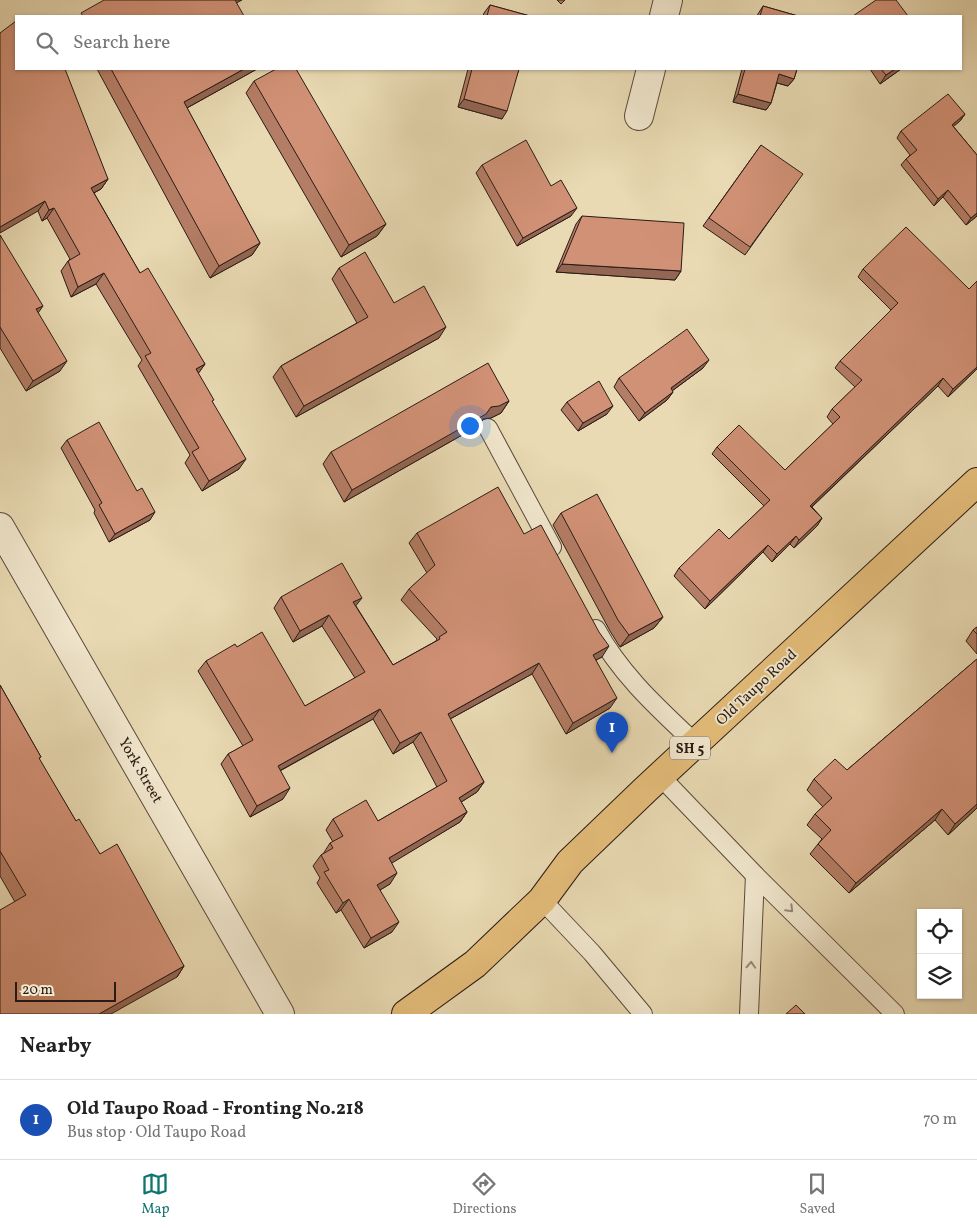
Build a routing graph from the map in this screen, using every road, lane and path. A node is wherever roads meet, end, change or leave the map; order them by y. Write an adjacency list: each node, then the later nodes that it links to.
1 (668, 0): 2 (street)
2 (664, 15)
3 (651, 70): 4 (street)
4 (640, 116)
5 (488, 428): 8 (lane)
6 (977, 482): 10 (highway, Old Taupo Road / SH 5)
7 (0, 527): 14 (street, York Street)
8 (558, 559)
9 (586, 611): 10 (lane)
10 (695, 743): 11 (highway, Old Taupo Road / SH 5)
11 (660, 776): 12 (lane); 13 (highway, Old Taupo Road / SH 5)
12 (755, 875): 17 (lane, one-way to 12); 18 (lane, one-way to 18)
13 (542, 900): 15 (highway, Old Taupo Road / SH 5); 16 (lane)
14 (280, 1014)
15 (406, 1014)
16 (643, 1014)
17 (749, 1014)
18 (895, 1014)

